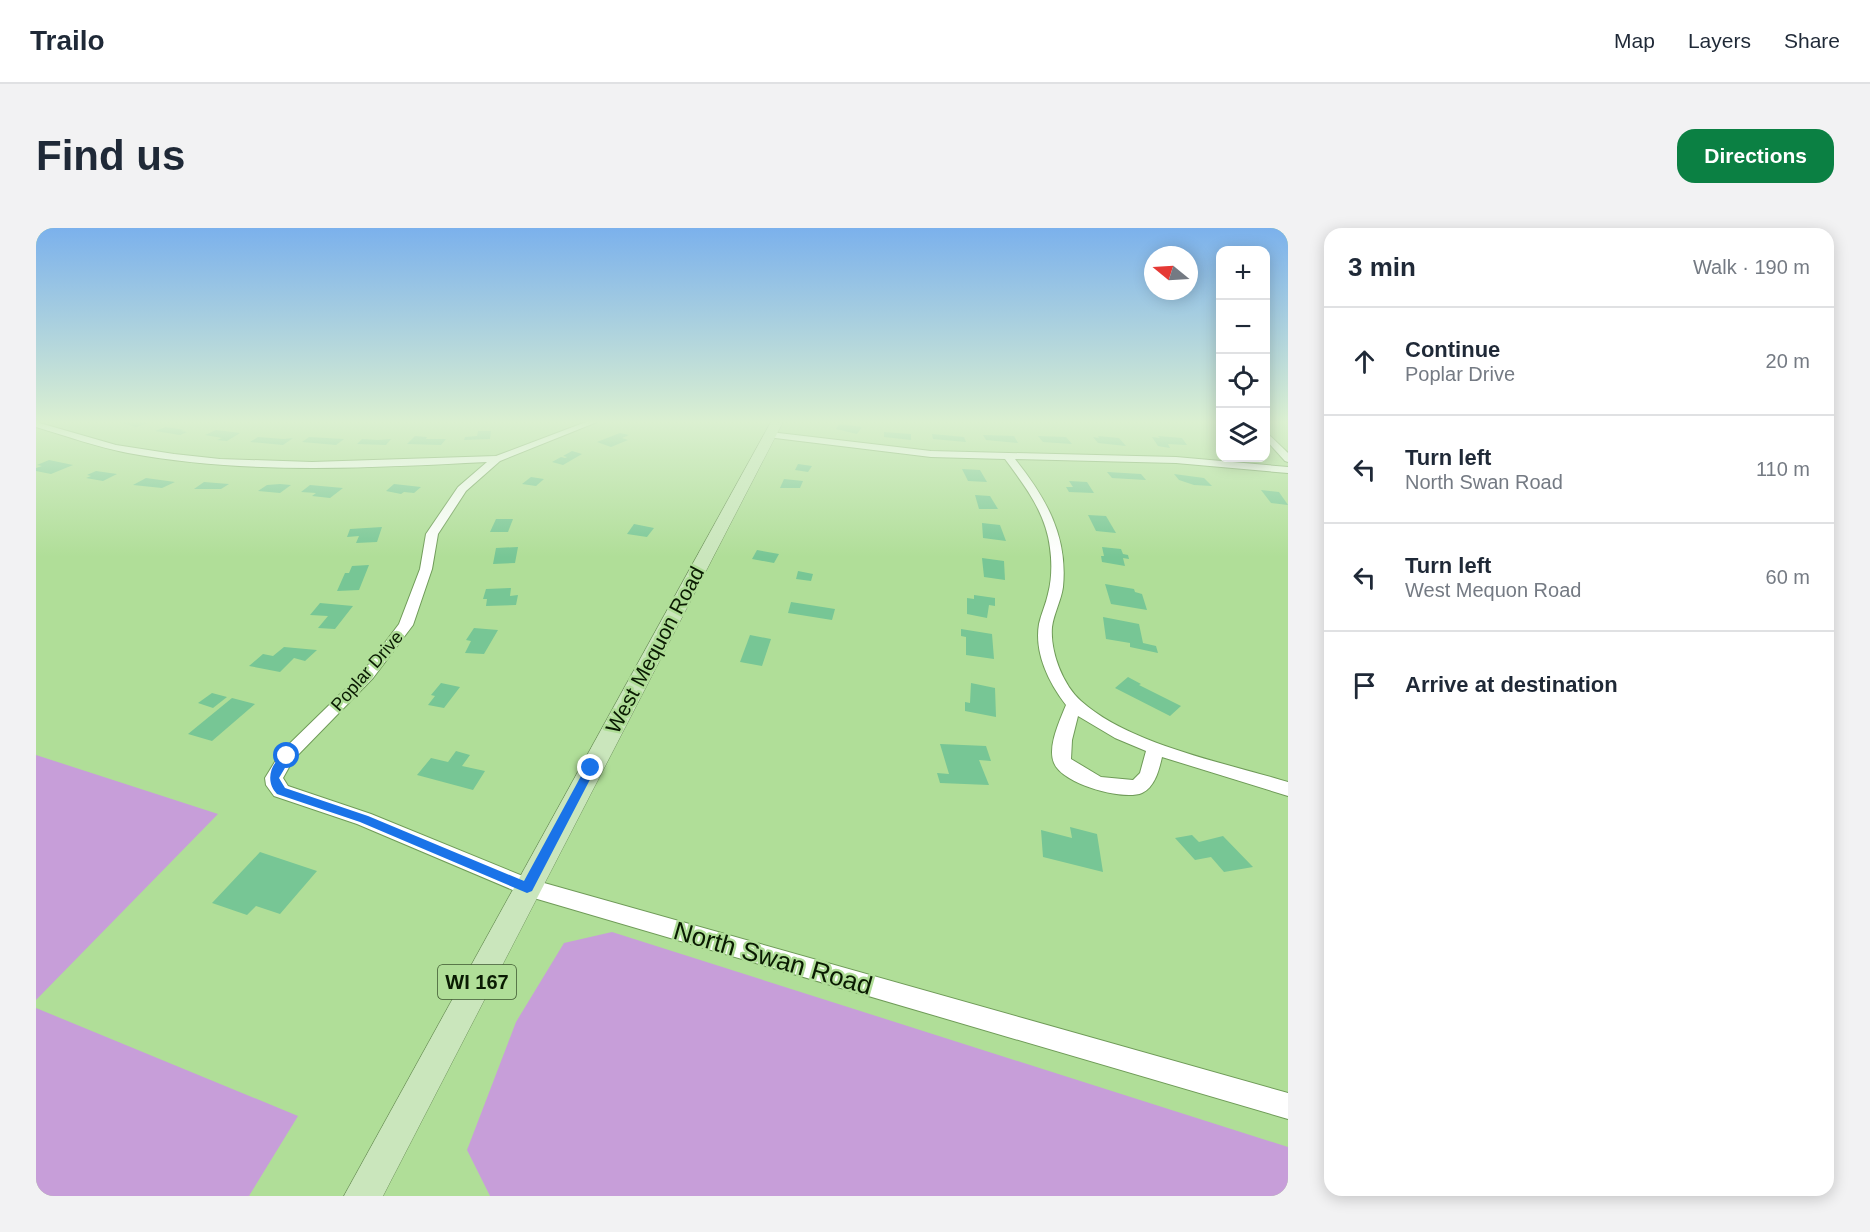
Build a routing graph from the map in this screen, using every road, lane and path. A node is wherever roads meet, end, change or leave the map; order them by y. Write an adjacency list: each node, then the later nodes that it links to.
1 (487, 467): 8 (street, Poplar Drive)
2 (753, 467): 10 (main road, West Mequon Road / WI 167)
3 (1017, 467): 6 (street)
4 (1256, 467): 5 (street)
5 (1288, 470)
6 (1074, 705): 7 (street); 7 (street)
7 (1155, 750): 9 (street)
8 (274, 778): 10 (street, North Swan Road)
9 (1288, 789)
10 (527, 887): 11 (street, North Swan Road); 12 (main road, West Mequon Road / WI 167)
11 (1288, 1106)
12 (363, 1196)

